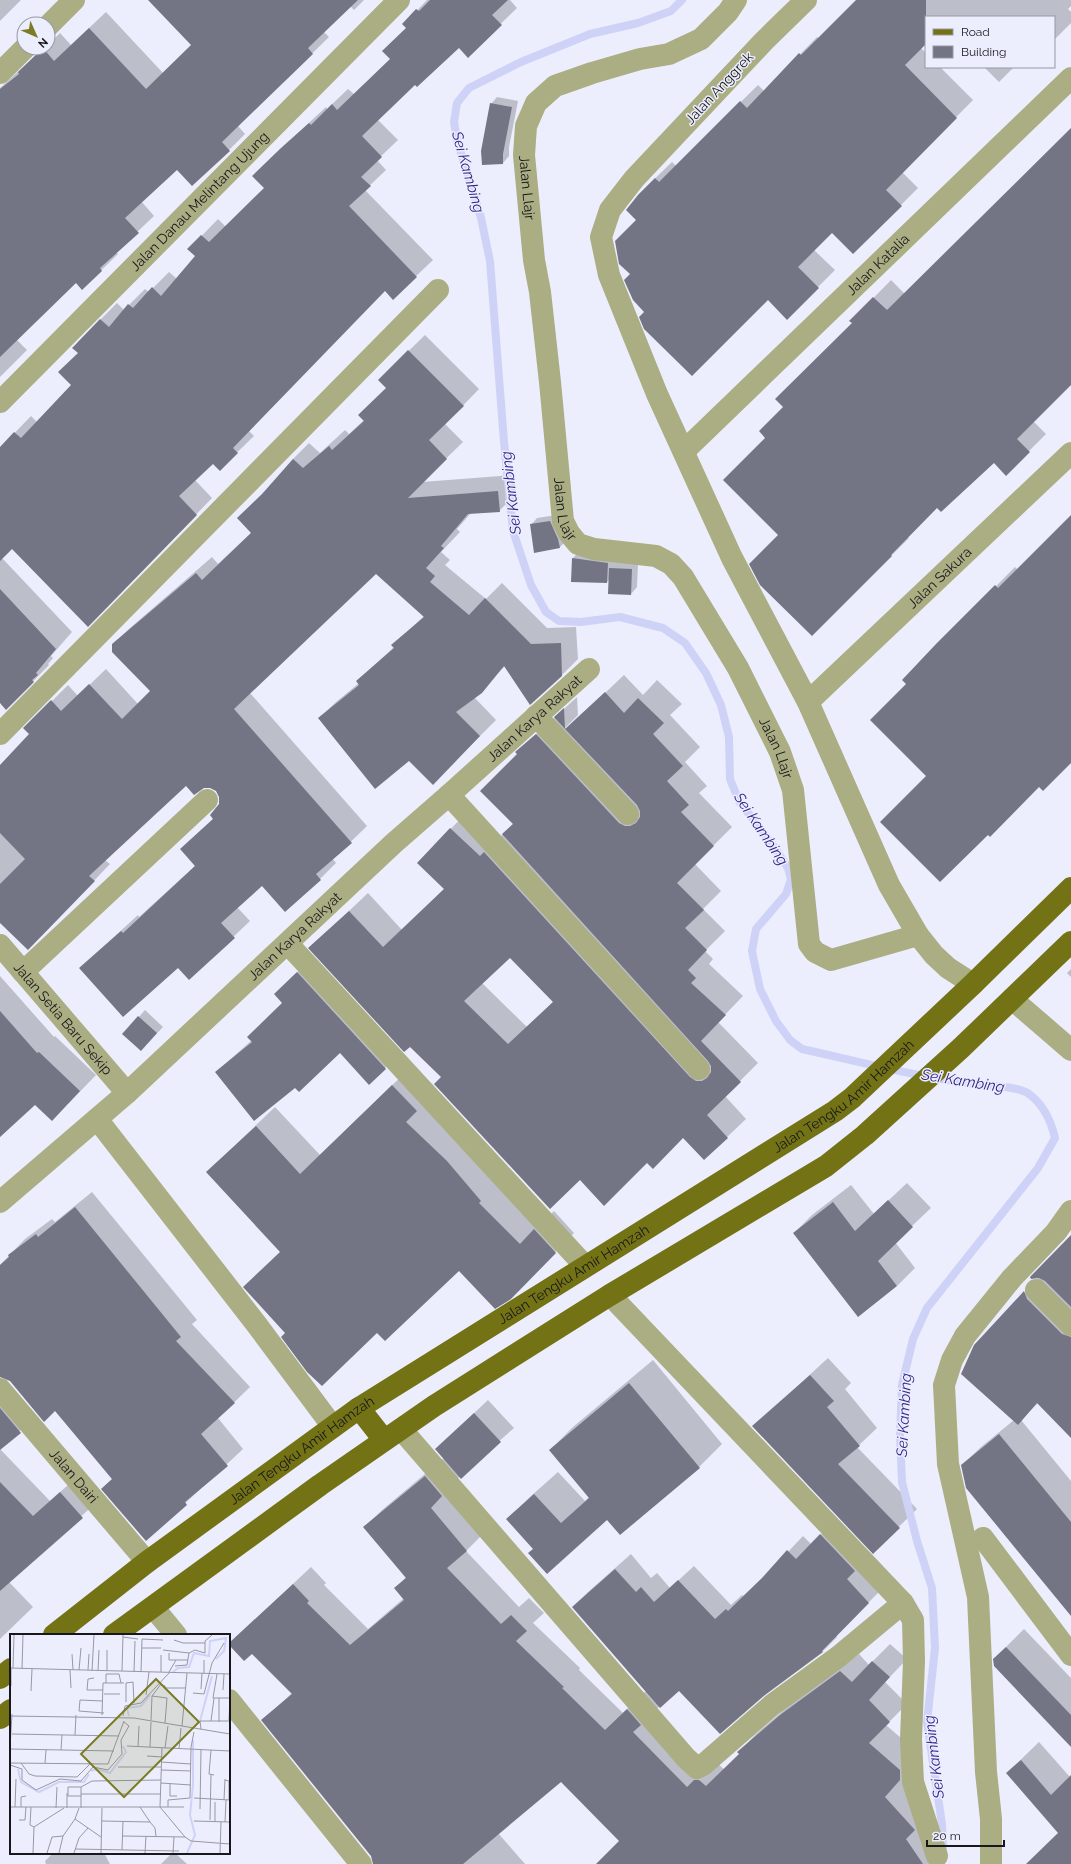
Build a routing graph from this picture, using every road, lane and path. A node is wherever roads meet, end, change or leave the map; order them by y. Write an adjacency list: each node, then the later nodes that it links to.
1 (74, 0): 5 (street)
2 (399, 0): 10 (street, Jalan Danau Melintang Ujung)
3 (736, 0): 21 (street, Jalan Llajr)
4 (806, 0): 11 (street, Jalan Anggrek)
5 (56, 18)
6 (18, 56): 7 (street)
7 (0, 74)
8 (1071, 78): 11 (street, Jalan Katalia)
9 (438, 290): 16 (street)
10 (0, 402)
11 (684, 451): 14 (street, Jalan Anggrek)
12 (1071, 453): 14 (street, Jalan Sakura)
13 (589, 669): 15 (street, Jalan Karya Rakyat)
14 (808, 702): 21 (street, Jalan Anggrek)
15 (536, 716): 17 (street, Jalan Karya Rakyat); 19 (street)
16 (0, 734)
17 (449, 795): 23 (street, Jalan Karya Rakyat); 29 (street)
18 (207, 800): 25 (street)
19 (628, 814)
20 (1071, 888): 26 (main road, Jalan Tengku Amir Hamzah)
21 (918, 935): 26 (street, Jalan Anggrek)
22 (1071, 942): 27 (main road)
23 (288, 944): 30 (street, Jalan Karya Rakyat); 34 (street)
24 (0, 945): 25 (street, Jalan Setia Baru Sekip)
25 (23, 972): 30 (street, Jalan Setia Baru Sekip)
26 (973, 984): 34 (main road, Jalan Tengku Amir Hamzah)
27 (1012, 999): 28 (street); 36 (main road)
28 (1071, 1050)
29 (699, 1068)
30 (127, 1093): 31 (street, Jalan Karya Rakyat)
31 (97, 1119): 32 (street, Jalan Karya Rakyat); 40 (street)
32 (0, 1202)
33 (1071, 1211): 57 (street)
34 (585, 1266): 39 (main road, Jalan Tengku Amir Hamzah)
35 (1036, 1290): 37 (street)
36 (610, 1295): 41 (main road); 44 (street)
37 (1071, 1325)
38 (0, 1389): 43 (street, Jalan Dairi)
39 (359, 1408): 40 (main road, Jalan Tengku Amir Hamzah); 41 (main road)
40 (333, 1427): 43 (main road, Jalan Tengku Amir Hamzah)
41 (392, 1434): 44 (street); 45 (main road)
42 (983, 1538): 49 (street)
43 (147, 1562): 46 (main road, Jalan Tengku Amir Hamzah)
44 (903, 1603): 55 (street)
45 (153, 1607): 47 (main road); 48 (street)
46 (55, 1634)
47 (115, 1634)
48 (175, 1634)
49 (1071, 1655)
50 (10, 1670): 51 (main road)
51 (0, 1678)
52 (230, 1701): 56 (street)
53 (10, 1711): 54 (main road)
54 (0, 1718)
55 (937, 1856)
56 (361, 1864)
57 (991, 1864)

